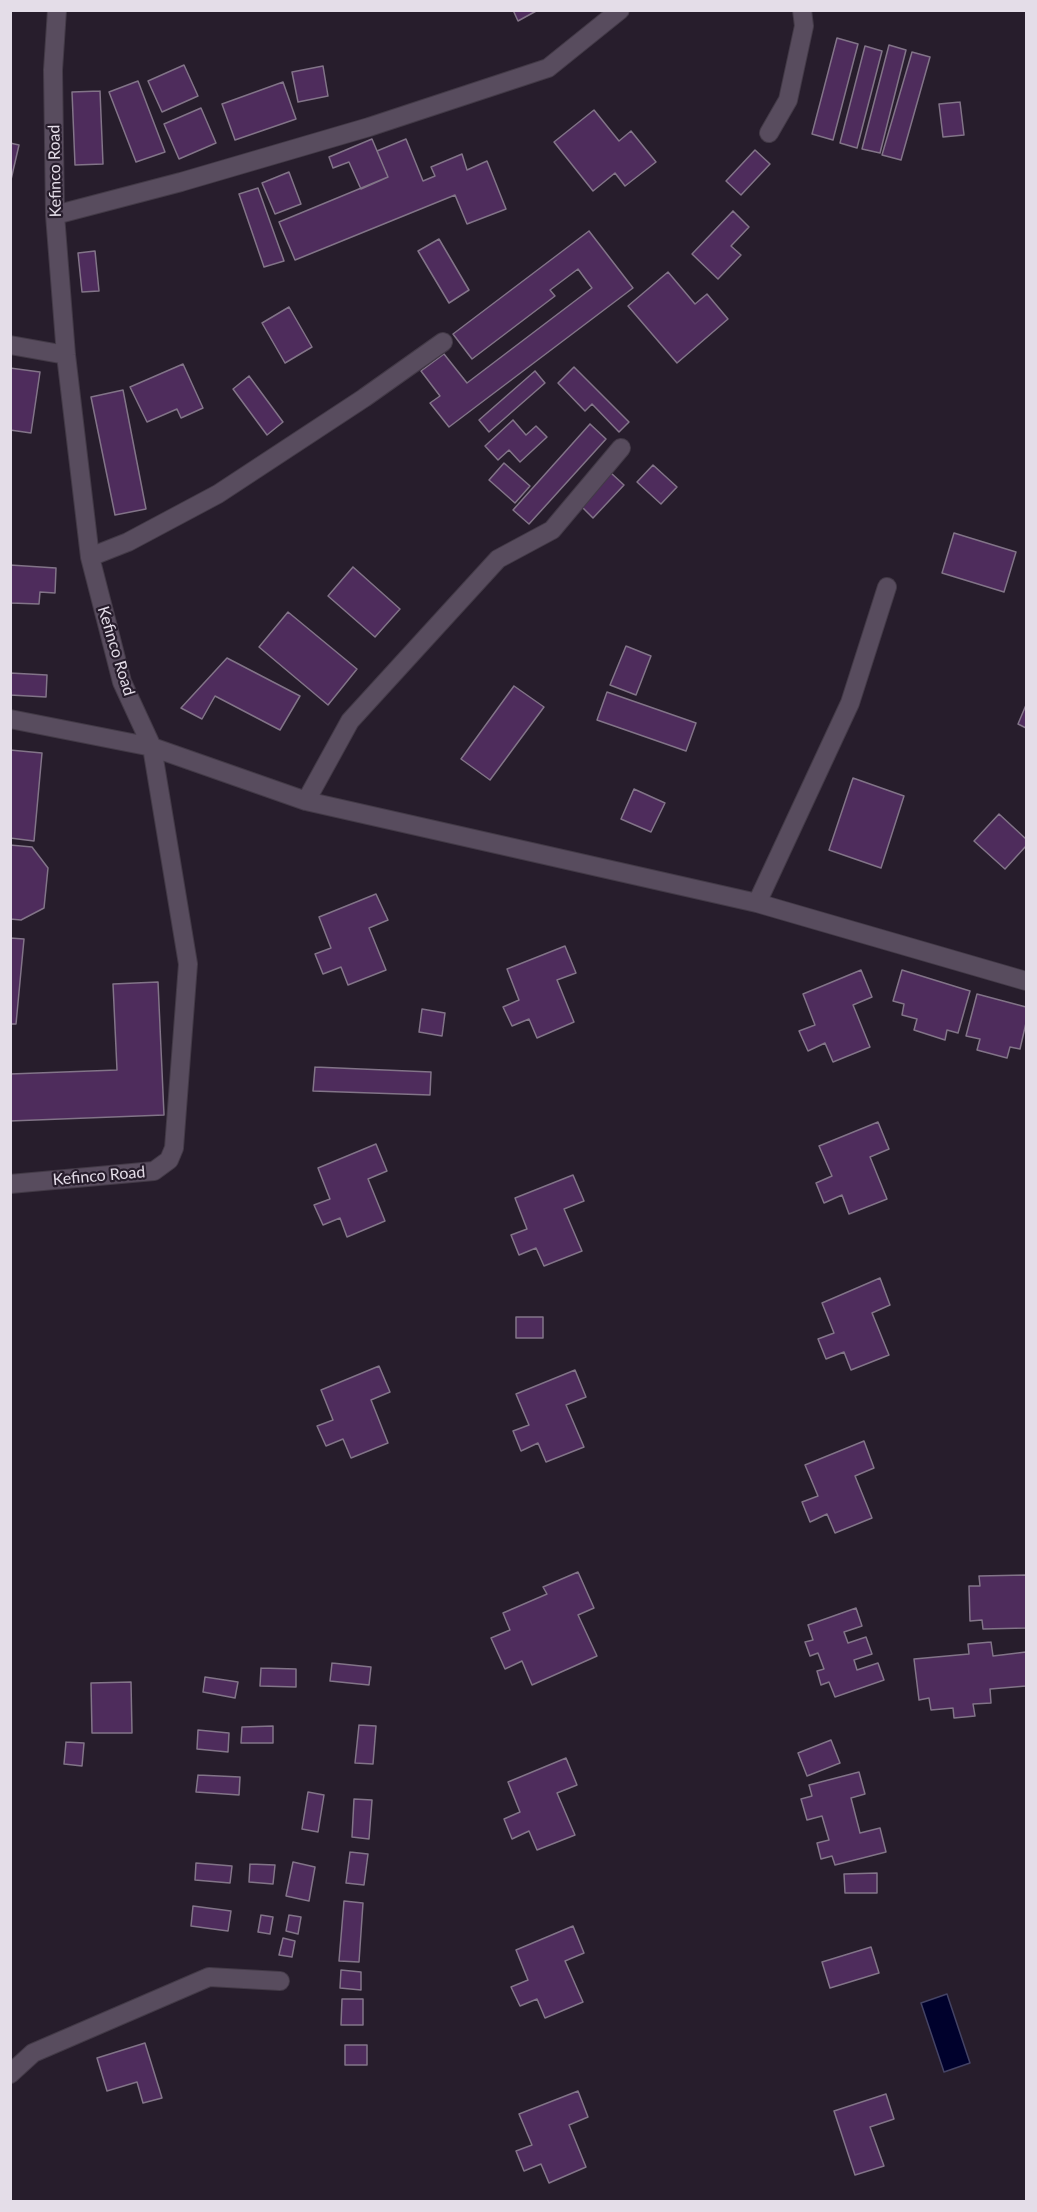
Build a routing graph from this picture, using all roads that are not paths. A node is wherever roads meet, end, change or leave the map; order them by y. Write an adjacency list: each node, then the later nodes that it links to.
1 (57, 10): 5 (street, Kefinco Road)
2 (620, 10): 5 (street)
3 (802, 10): 4 (street)
4 (769, 133)
5 (55, 215): 8 (street, Kefinco Road)
6 (443, 342): 10 (street)
7 (10, 345): 8 (street)
8 (66, 355): 10 (street, Kefinco Road)
9 (621, 448): 14 (street)
10 (90, 558): 13 (street, Kefinco Road)
11 (887, 587): 15 (street)
12 (10, 719): 13 (street)
13 (152, 747): 14 (street); 17 (street, Kefinco Road)
14 (306, 801): 15 (street)
15 (757, 903): 16 (street)
16 (1026, 981)
17 (10, 1184)
18 (280, 1981): 19 (street)
19 (10, 2074)

